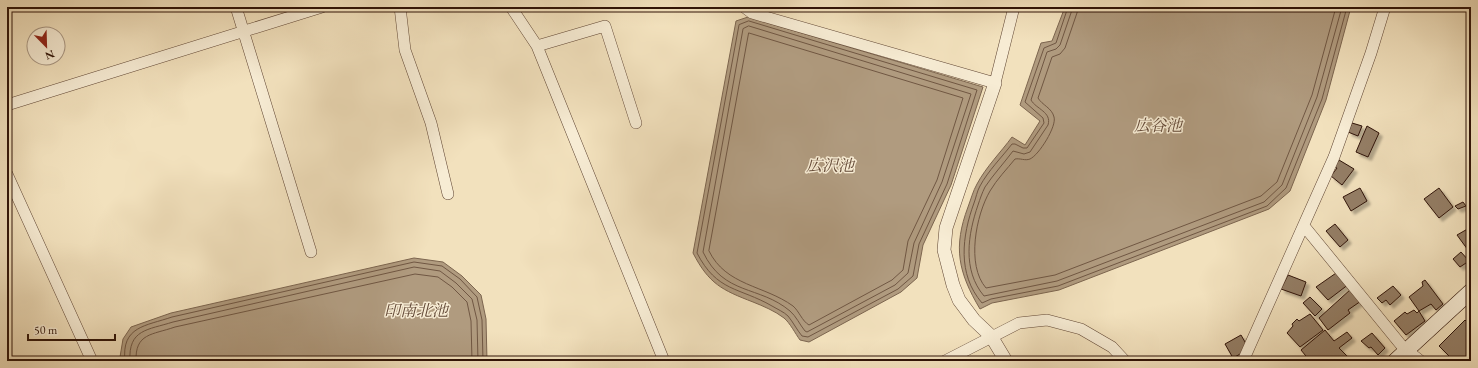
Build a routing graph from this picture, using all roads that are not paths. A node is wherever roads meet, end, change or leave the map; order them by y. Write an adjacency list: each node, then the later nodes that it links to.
1 (236, 7): 8 (street)
2 (322, 7): 8 (street)
3 (400, 7): 14 (street)
4 (511, 7): 9 (street)
5 (744, 7): 10 (street)
6 (1014, 7): 10 (street)
7 (1385, 7): 15 (street)
8 (243, 31): 11 (street); 16 (street)
9 (537, 46): 12 (street); 21 (street)
10 (995, 83): 18 (street)
11 (7, 105)
12 (636, 123)
13 (7, 174): 20 (street)
14 (448, 194)
15 (1304, 226): 19 (street); 25 (street)
16 (311, 252)
17 (1471, 290): 19 (main road)
18 (991, 336): 22 (street); 23 (street); 24 (street)
19 (1406, 351): 26 (main road); 27 (street)
20 (92, 361)
21 (664, 361)
22 (945, 361)
23 (1006, 361)
24 (1125, 361)
25 (1243, 361)
26 (1395, 361)
27 (1419, 361)

